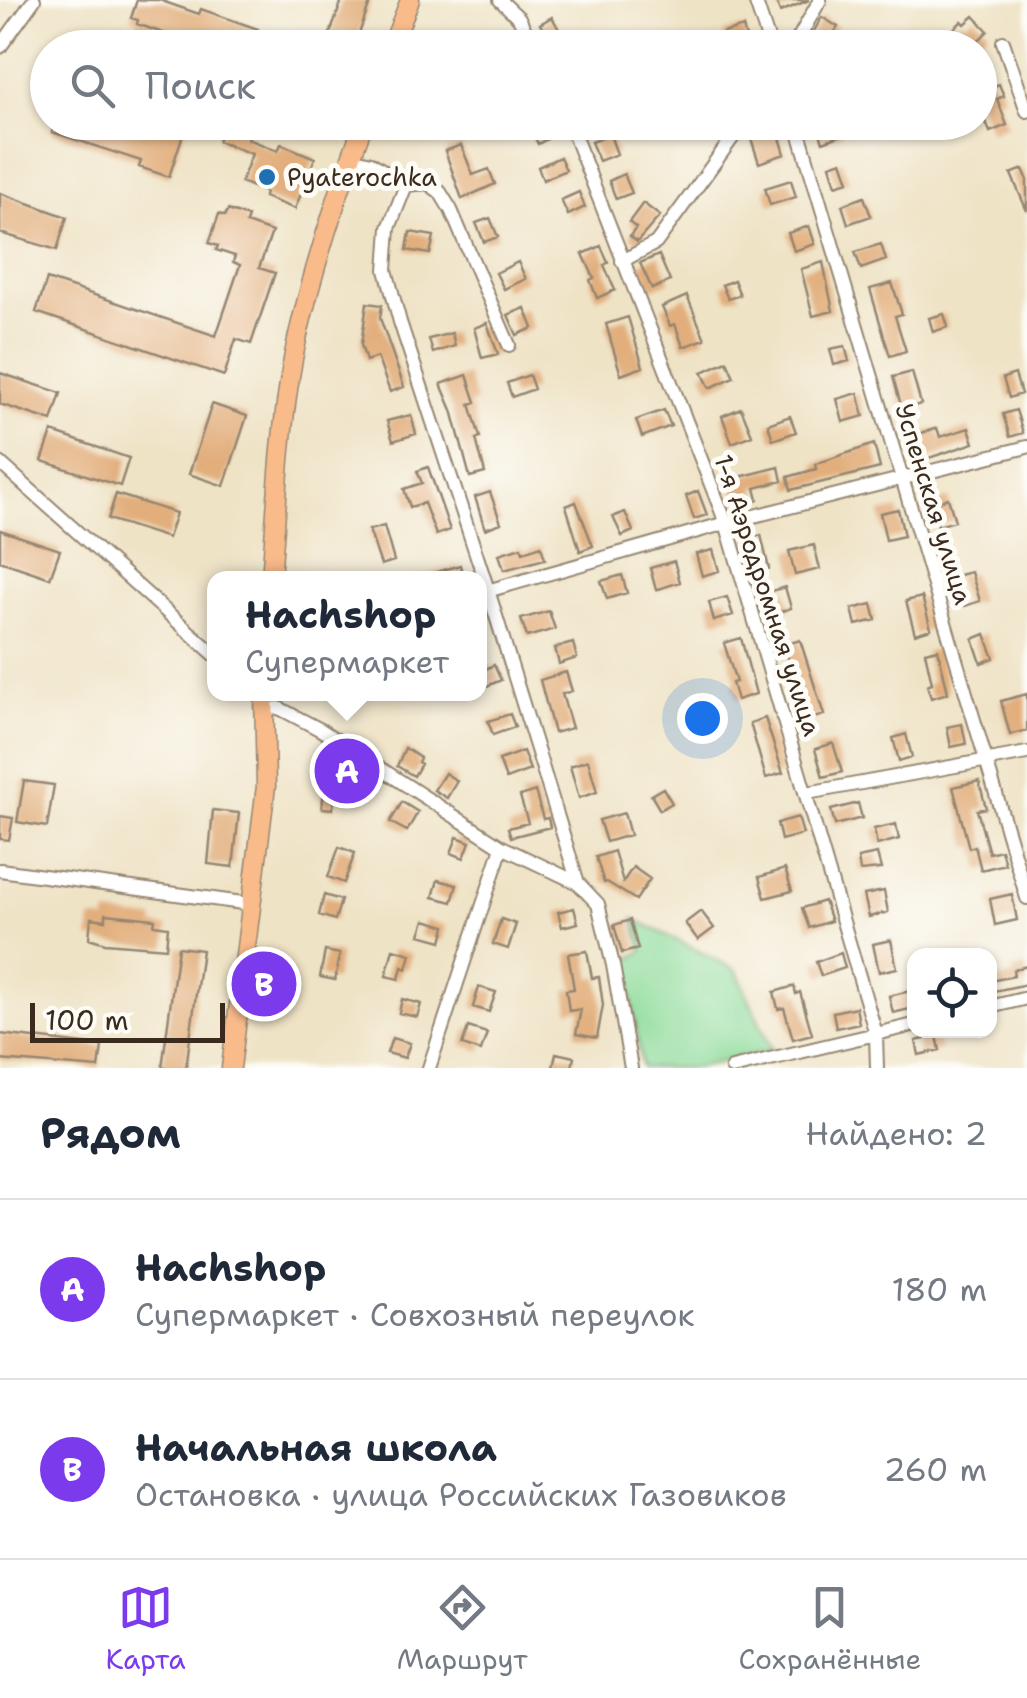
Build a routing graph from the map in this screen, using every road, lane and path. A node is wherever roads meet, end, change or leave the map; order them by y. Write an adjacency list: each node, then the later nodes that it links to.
1 (34, 0): 11 (street)
2 (410, 0): 6 (main road)
3 (500, 0): 7 (street)
4 (755, 0): 8 (street)
5 (820, 0): 9 (street)
6 (398, 30)
7 (524, 30)
8 (765, 30)
9 (803, 30)
10 (1003, 42): 12 (street)
11 (0, 48)
12 (1027, 110)
13 (357, 140): 17 (main road)
14 (577, 140): 19 (street, 1-я Аэродромная улица)
15 (731, 140): 19 (street)
16 (801, 140): 23 (street, Успенская улица)
17 (350, 158): 18 (street); 25 (main road)
18 (406, 184): 20 (street); 26 (street)
19 (622, 261): 24 (street, 1-я Аэродромная улица)
20 (509, 346)
21 (1027, 446): 23 (street)
22 (0, 462): 29 (street)
23 (902, 478): 24 (street); 32 (street, Успенская улица)
24 (726, 523): 27 (street); 33 (street, 1-я Аэродромная улица)
25 (272, 571)
26 (477, 571)
27 (487, 591)
28 (487, 601): 36 (street)
29 (207, 649)
30 (264, 701): 34 (street); 38 (main road)
31 (1027, 753): 32 (street)
32 (987, 759): 33 (street); 37 (street, Успенская улица)
33 (808, 793): 42 (street, 1-я Аэродромная улица)
34 (502, 847): 36 (street); 44 (street)
35 (0, 870): 38 (street)
36 (578, 884): 45 (street)
37 (1027, 898)
38 (250, 904): 43 (main road)
39 (1027, 998): 40 (street)
40 (997, 1005)
41 (907, 1027): 42 (street)
42 (876, 1034): 46 (street); 47 (street, 1-я Аэродромная улица)
43 (230, 1068)
44 (429, 1068)
45 (631, 1068)
46 (732, 1068)
47 (877, 1068)

